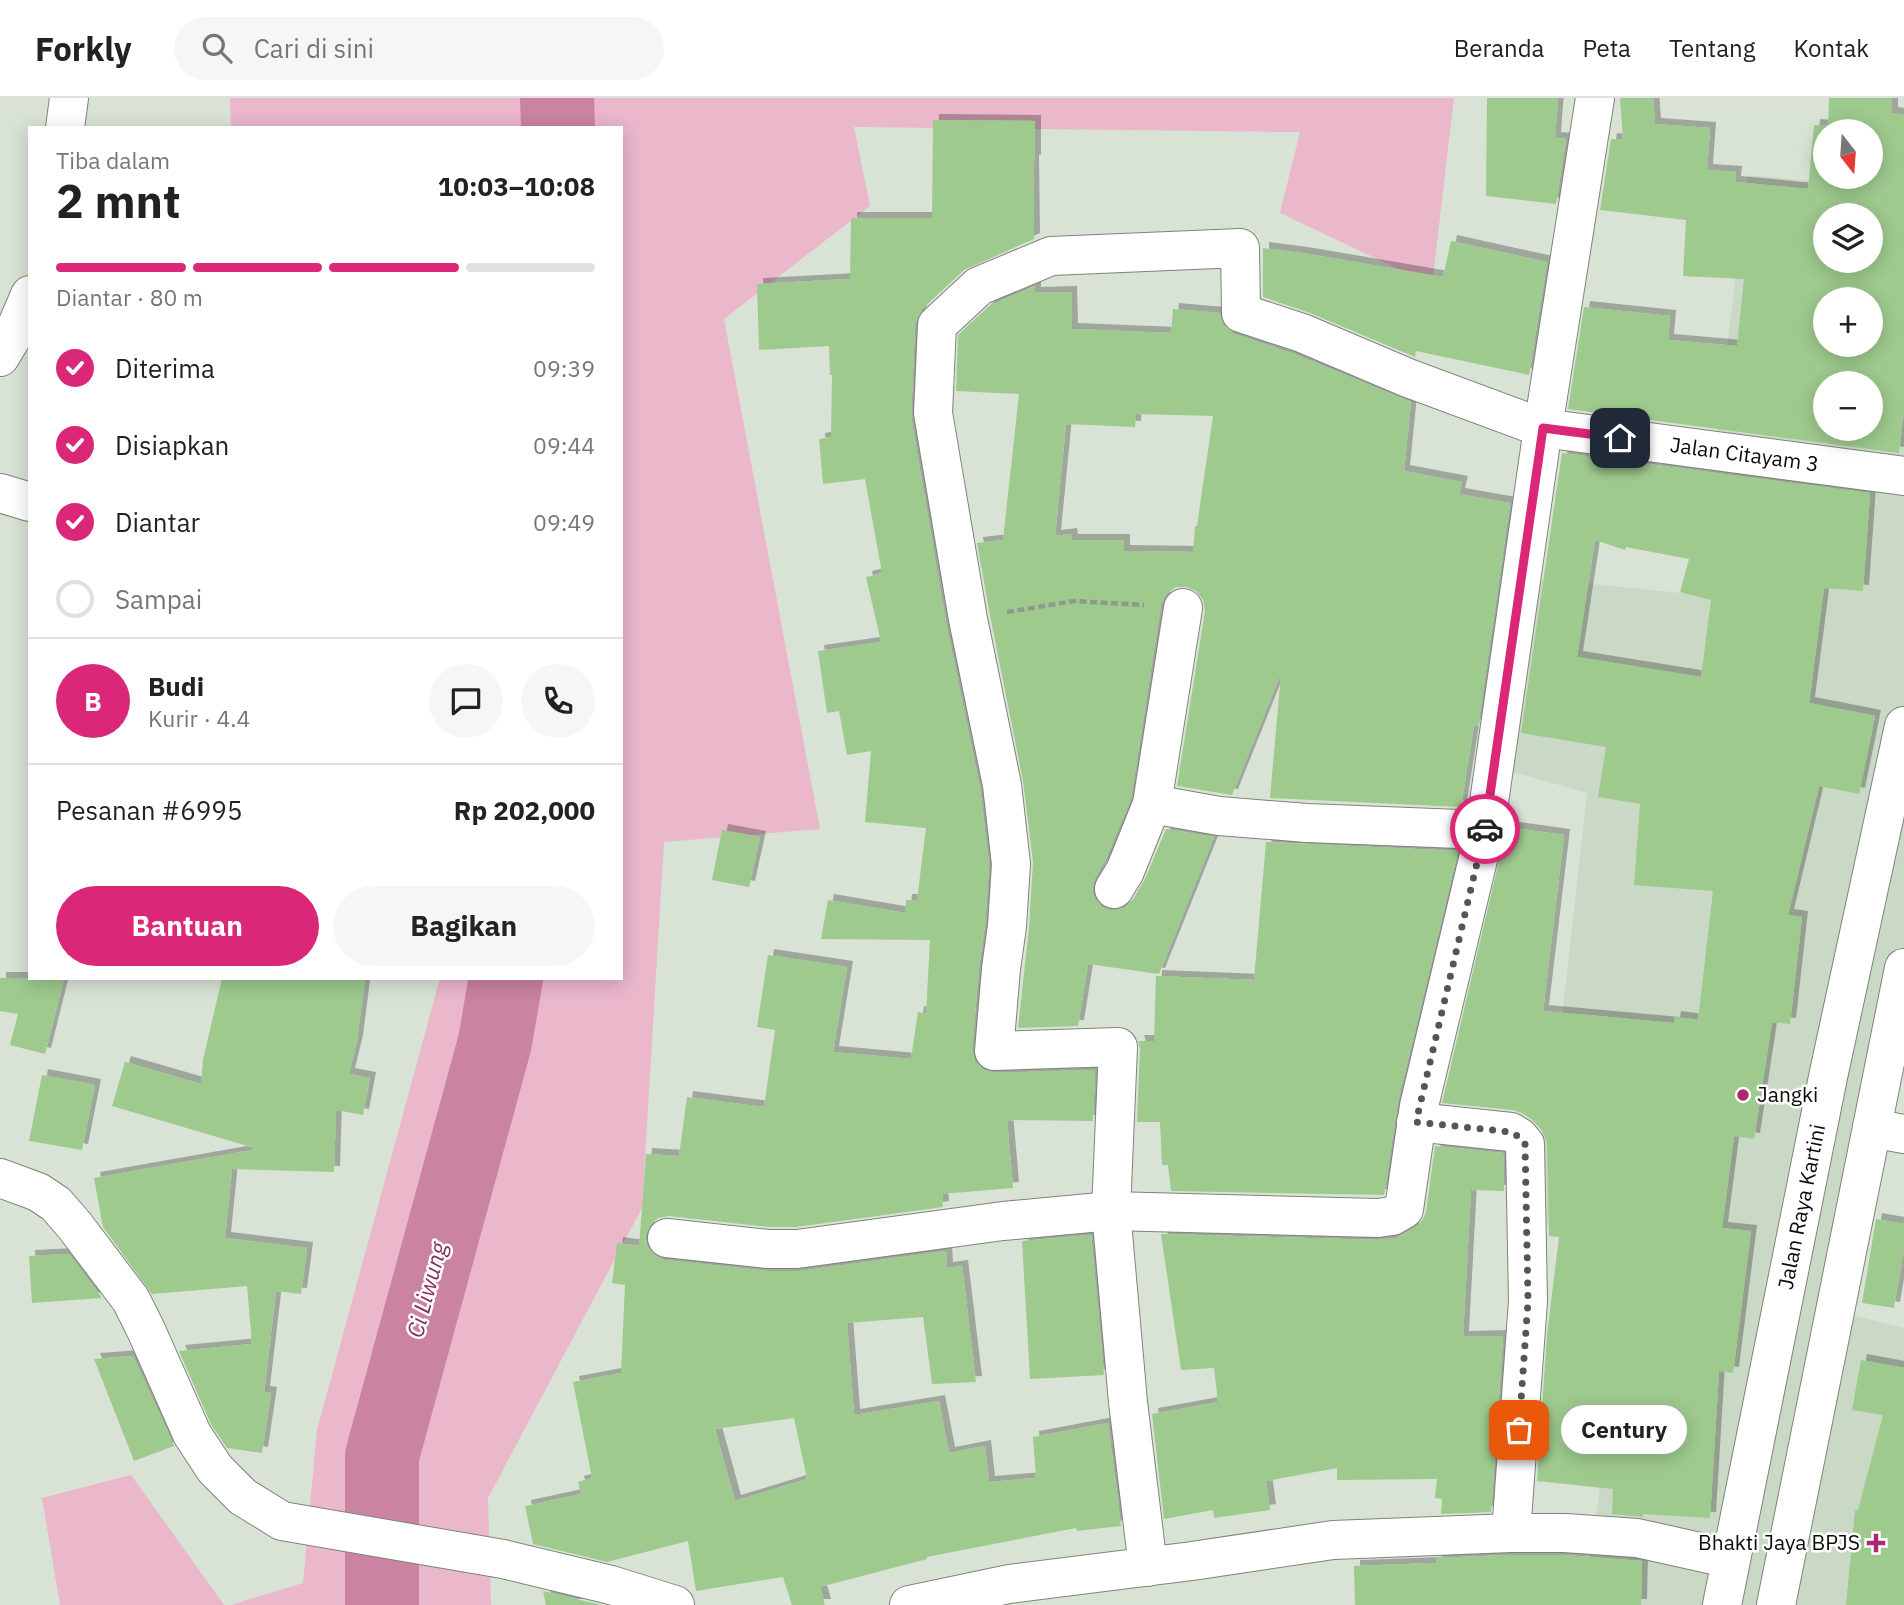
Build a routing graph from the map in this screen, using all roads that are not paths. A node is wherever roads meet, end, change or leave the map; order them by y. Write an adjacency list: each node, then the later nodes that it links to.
1 (69, 98): 3 (street)
2 (1595, 98): 6 (street)
3 (65, 126)
4 (28, 300): 5 (street)
5 (0, 357)
6 (1543, 428): 7 (street, Jalan Citayam 3); 13 (street); 19 (street, Jalan Citayam 3)
7 (1904, 476)
8 (0, 493): 9 (street)
9 (28, 501)
10 (1183, 607): 12 (street)
11 (1904, 726): 22 (street, Jalan Raya Kartini)
12 (1152, 804): 13 (street); 14 (street)
13 (1485, 830): 16 (street)
14 (1114, 889)
15 (1904, 968): 17 (street)
16 (1416, 1122): 19 (street); 21 (street)
17 (1888, 1131): 28 (street)
18 (0, 1178): 24 (street)
19 (1111, 1210): 20 (street); 23 (street)
20 (667, 1238)
21 (1511, 1533): 22 (street); 23 (street)
22 (1731, 1559): 27 (street, Jalan Raya Kartini)
23 (1148, 1567): 26 (street)
24 (613, 1595): 25 (street)
25 (675, 1605)
26 (909, 1605)
27 (1722, 1605)
28 (1776, 1605)

